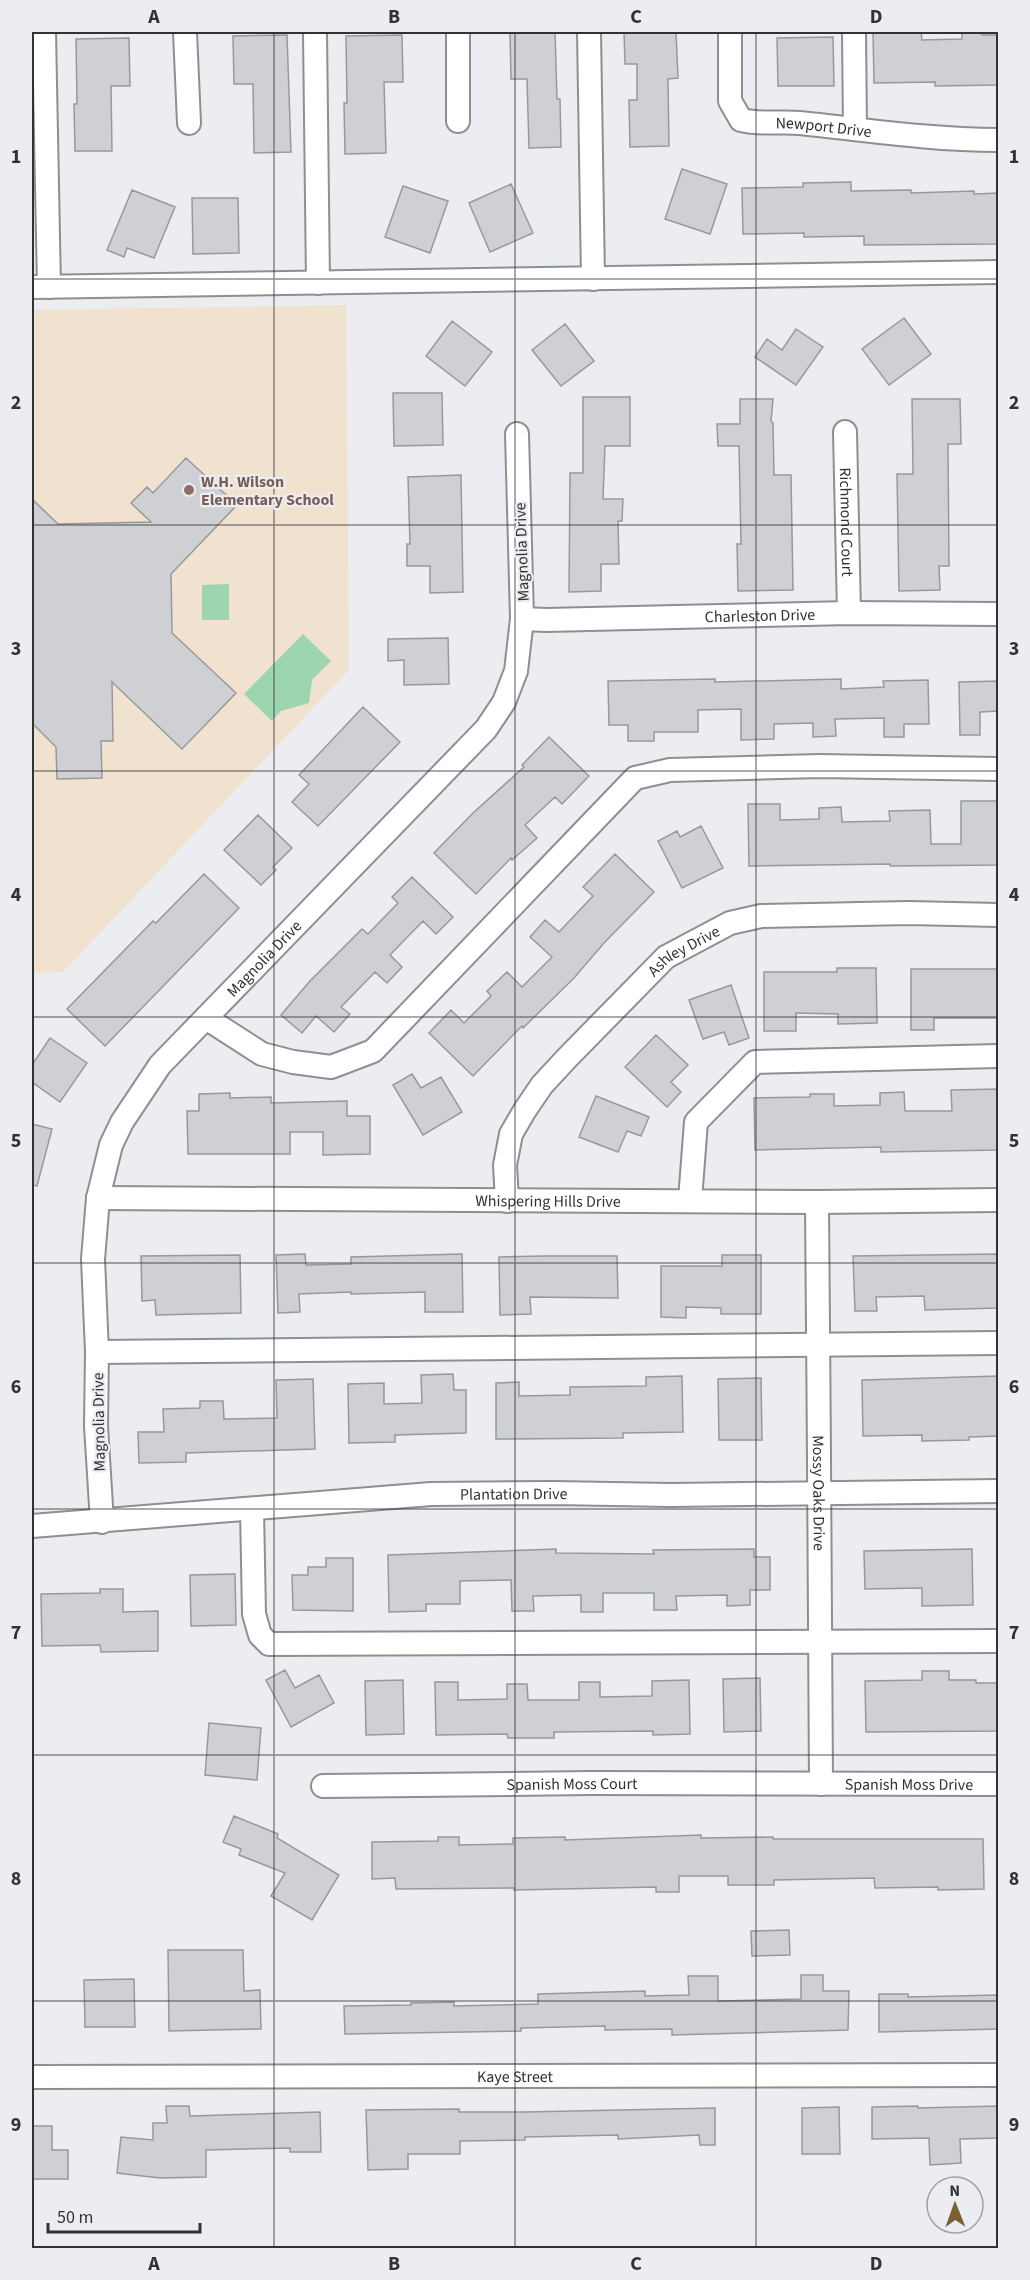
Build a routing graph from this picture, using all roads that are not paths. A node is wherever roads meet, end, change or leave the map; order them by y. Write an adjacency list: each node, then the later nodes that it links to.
1 (44, 32): 15 (street)
2 (185, 32): 9 (street)
3 (315, 32): 14 (street)
4 (458, 32): 8 (street)
5 (589, 32): 13 (street)
6 (730, 32): 10 (street, Newport Drive)
7 (854, 32): 10 (street)
8 (458, 121)
9 (189, 123)
10 (855, 129): 11 (street, Newport Drive)
11 (999, 140)
12 (999, 272): 13 (street)
13 (593, 279): 14 (street)
14 (318, 283): 15 (street)
15 (40, 287)
16 (845, 432): 18 (street, Richmond Court)
17 (517, 434): 20 (street, Magnolia Drive)
18 (849, 613): 19 (street, Charleston Drive); 20 (street, Charleston Drive)
19 (999, 614)
20 (522, 619): 23 (street, Magnolia Drive)
21 (999, 769): 23 (street)
22 (999, 915): 28 (street, Ashley Drive)
23 (206, 1017): 25 (street, Magnolia Drive)
24 (999, 1056): 26 (street)
25 (98, 1198): 28 (street, Whispering Hills Drive); 32 (street, Magnolia Drive)
26 (690, 1200): 28 (street, Whispering Hills Drive); 29 (street, Whispering Hills Drive)
27 (999, 1200): 29 (street, Whispering Hills Drive)
28 (507, 1201)
29 (817, 1202): 31 (street, Mossy Oaks Drive)
30 (999, 1343): 31 (street)
31 (817, 1345): 32 (street); 34 (street, Mossy Oaks Drive)
32 (97, 1352): 36 (street, Magnolia Drive)
33 (999, 1491): 34 (street, Plantation Drive)
34 (820, 1492): 35 (street, Plantation Drive); 39 (street, Mossy Oaks Drive)
35 (252, 1509): 36 (street, Plantation Drive); 39 (street)
36 (102, 1522): 37 (street, Plantation Drive)
37 (32, 1526)
38 (999, 1641): 39 (street)
39 (821, 1643): 40 (street, Mossy Oaks Drive)
40 (821, 1784): 41 (street, Spanish Moss Drive); 42 (street, Spanish Moss Court)
41 (999, 1784)
42 (323, 1786)
43 (999, 2075): 44 (street, Kaye Street)
44 (32, 2077)

